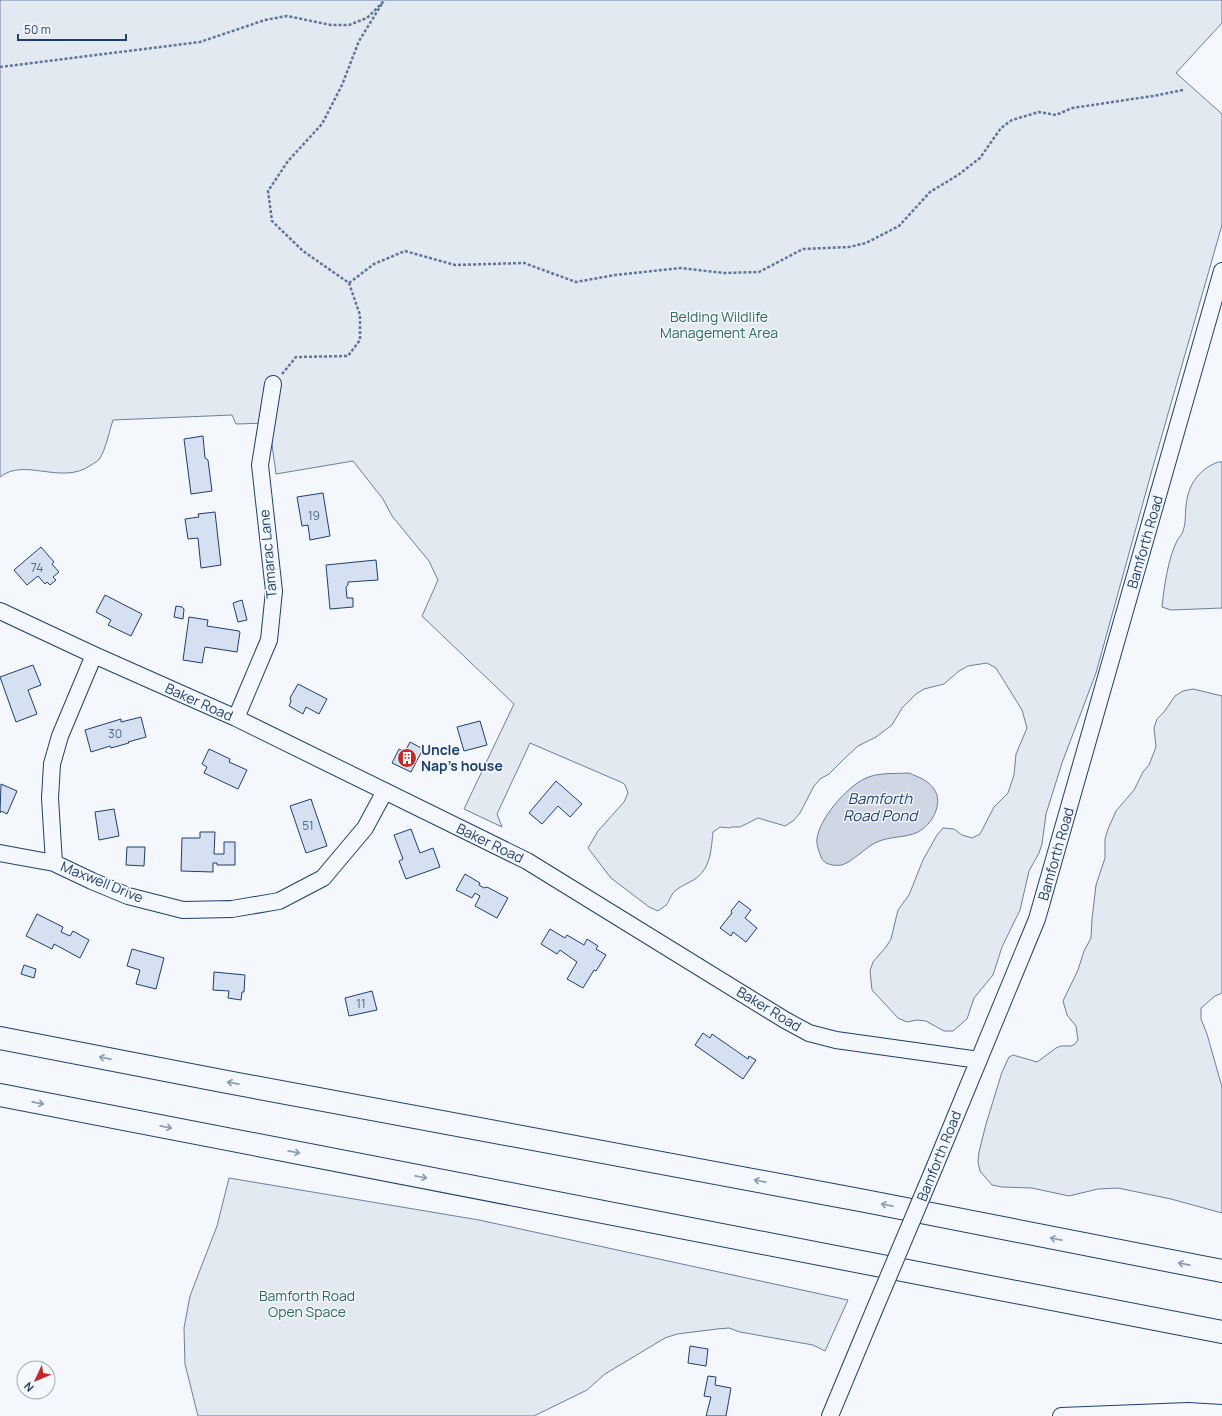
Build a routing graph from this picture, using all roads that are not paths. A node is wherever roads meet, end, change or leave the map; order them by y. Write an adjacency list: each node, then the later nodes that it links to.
1 (1222, 271): 10 (street, Bamforth Road)
2 (273, 384): 5 (street, Tamarac Lane)
3 (0, 611): 4 (street, Baker Road)
4 (94, 655): 5 (street, Baker Road); 8 (street, Maxwell Drive)
5 (236, 718): 6 (street, Baker Road)
6 (385, 791): 8 (street, Maxwell Drive); 10 (street, Baker Road)
7 (0, 854): 8 (street, Maxwell Drive)
8 (54, 863)
9 (0, 1038): 12 (highway, one-way to 9)
10 (979, 1060): 15 (street, Bamforth Road, bridge)
11 (0, 1095): 13 (highway, one-way to 13)
12 (1222, 1271)
13 (1222, 1332)
14 (1222, 1413): 16 (street)
15 (830, 1416)
16 (1061, 1416)

